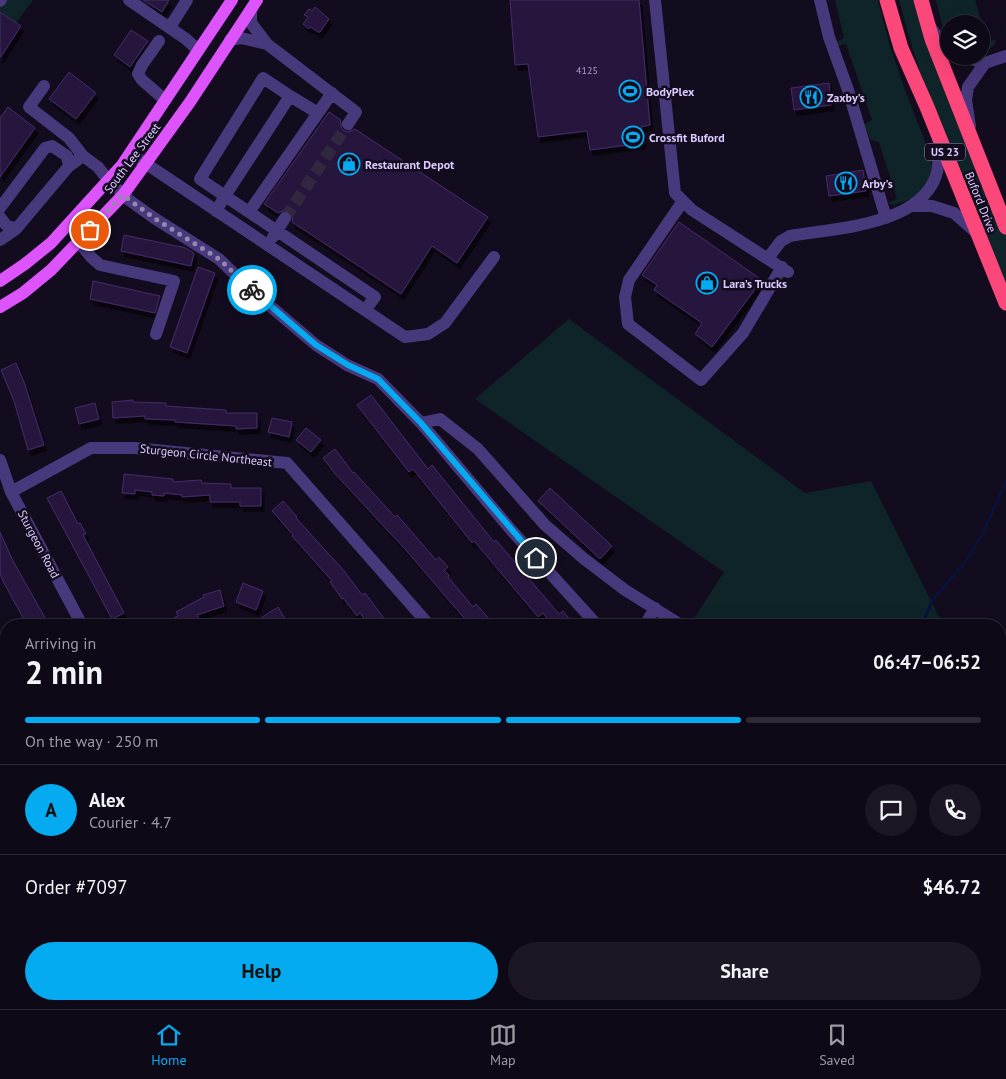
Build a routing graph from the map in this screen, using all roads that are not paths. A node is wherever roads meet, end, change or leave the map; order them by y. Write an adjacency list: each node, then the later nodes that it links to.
1 (129, 0): 10 (street)
2 (187, 0): 10 (street)
3 (232, 0): 15 (main road, South Lee Street)
4 (655, 0): 34 (street)
5 (820, 0): 41 (street)
6 (887, 0): 25 (highway, Buford Drive / US 23)
7 (921, 0): 9 (highway, Buford Drive / US 23)
8 (254, 4): 11 (main road, South Lee Street); 14 (street)
9 (927, 22): 12 (street); 26 (highway, Buford Drive / US 23)
10 (170, 28): 15 (street)
11 (230, 40): 14 (street); 29 (main road, South Lee Street)
12 (940, 40)
13 (159, 41): 22 (street)
14 (267, 44): 20 (street)
15 (198, 50): 22 (main road, South Lee Street)
16 (1006, 56): 17 (street)
17 (990, 61)
18 (984, 65): 26 (street)
19 (44, 86): 28 (street)
20 (332, 93): 23 (street); 24 (street)
21 (290, 96): 23 (street); 33 (street); 33 (street)
22 (165, 100): 27 (main road, South Lee Street)
23 (318, 113): 38 (street)
24 (348, 124)
25 (939, 138): 35 (street); 45 (highway, Buford Drive / US 23)
26 (974, 148): 42 (highway, Buford Drive / US 23)
27 (130, 153): 29 (street); 31 (main road, South Lee Street)
28 (84, 156): 30 (street); 31 (street)
29 (145, 164): 32 (main road, South Lee Street); 37 (street)
30 (69, 166): 36 (street); 43 (street)
31 (109, 181): 32 (street); 51 (main road, South Lee Street)
32 (123, 195): 47 (main road, South Lee Street); 56 (street)
33 (225, 196): 37 (street); 38 (street)
34 (683, 201): 50 (street); 50 (street)
35 (913, 206): 41 (street); 45 (street)
36 (0, 208)
37 (216, 211): 48 (street)
38 (249, 212): 44 (street)
39 (0, 217): 43 (street)
40 (285, 218): 44 (street)
41 (886, 218): 50 (street)
42 (1006, 227)
43 (16, 230): 46 (street)
44 (277, 230): 48 (street); 54 (street)
45 (978, 234): 52 (highway, Buford Drive / US 23)
46 (0, 240)
47 (78, 241): 53 (main road, South Lee Street); 55 (street)
48 (267, 245): 54 (street)
49 (494, 257): 54 (street)
50 (768, 258)
51 (0, 281)
52 (1006, 303)
53 (0, 307)
54 (365, 310)
55 (156, 334)
56 (421, 423): 59 (street); 62 (street)
57 (0, 460): 58 (street, Sturgeon Road)
58 (11, 492): 60 (street, Sturgeon Road); 61 (street, Sturgeon Circle Northeast)
59 (655, 608): 63 (street); 64 (street)
60 (79, 619)
61 (424, 619)
62 (592, 619)
63 (649, 619)
64 (672, 619)

